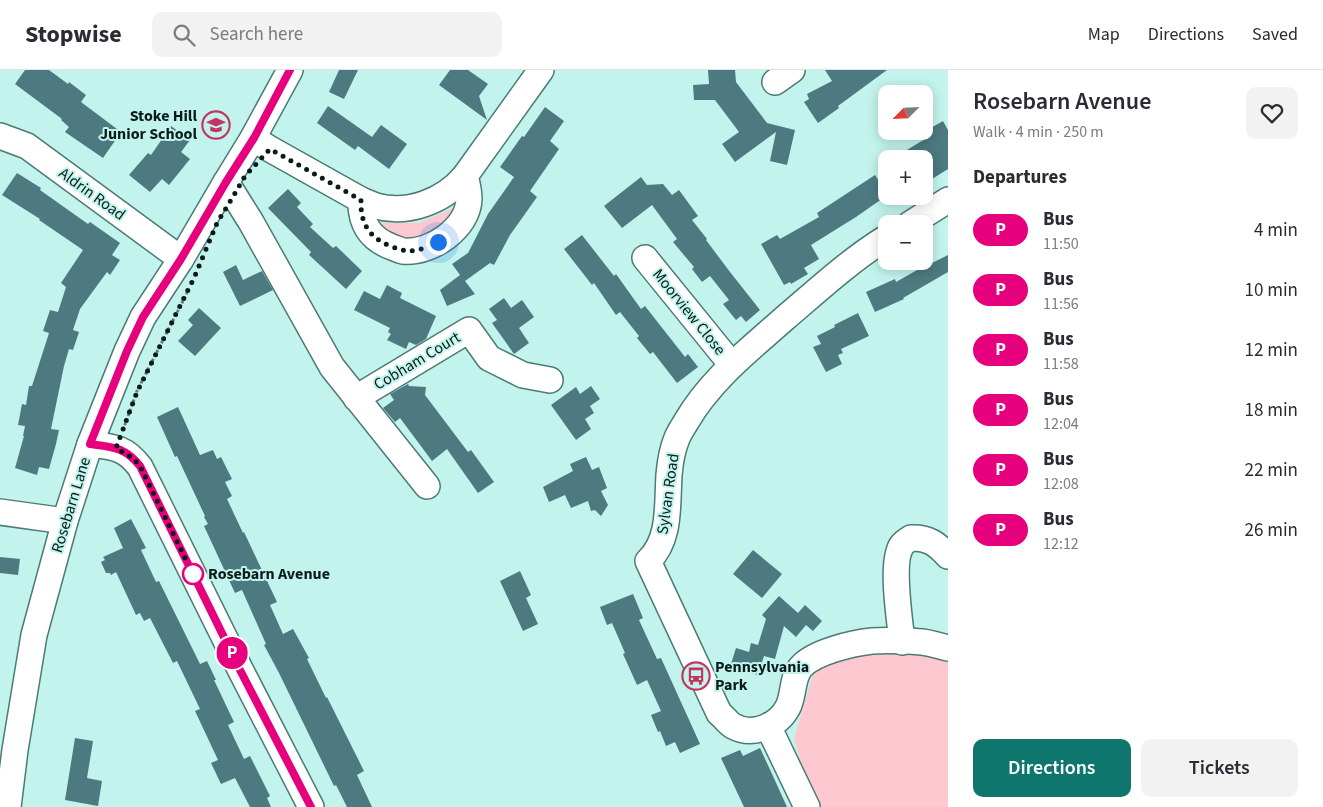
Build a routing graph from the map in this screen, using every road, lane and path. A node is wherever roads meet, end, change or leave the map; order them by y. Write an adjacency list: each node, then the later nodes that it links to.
1 (290, 70): 4 (street, Rosebarn Lane)
2 (541, 70): 5 (street)
3 (0, 136): 12 (street, Aldrin Road)
4 (254, 138): 6 (street, Rosebarn Lane); 7 (street)
5 (465, 176): 7 (street); 7 (street)
6 (226, 182): 12 (street, Rosebarn Lane); 16 (street)
7 (361, 200)
8 (948, 200): 9 (street)
9 (924, 215)
10 (878, 243): 14 (street, Sylvan Road)
11 (645, 258): 14 (street, Moorview Close)
12 (181, 259): 17 (street, Rosebarn Lane)
13 (190, 286): 18 (path)
14 (732, 365): 25 (street, Sylvan Road)
15 (550, 380): 16 (street, Cobham Court)
16 (356, 398): 19 (street)
17 (90, 444): 18 (street); 21 (street, Rosebarn Lane)
18 (116, 448): 27 (street)
19 (427, 486)
20 (0, 512): 21 (street)
21 (65, 521): 26 (street, Rosebarn Lane)
22 (948, 556): 23 (street)
23 (902, 642): 24 (street); 25 (street)
24 (948, 648)
25 (768, 726): 28 (street)
26 (8, 807)
27 (310, 807)
28 (807, 807)

